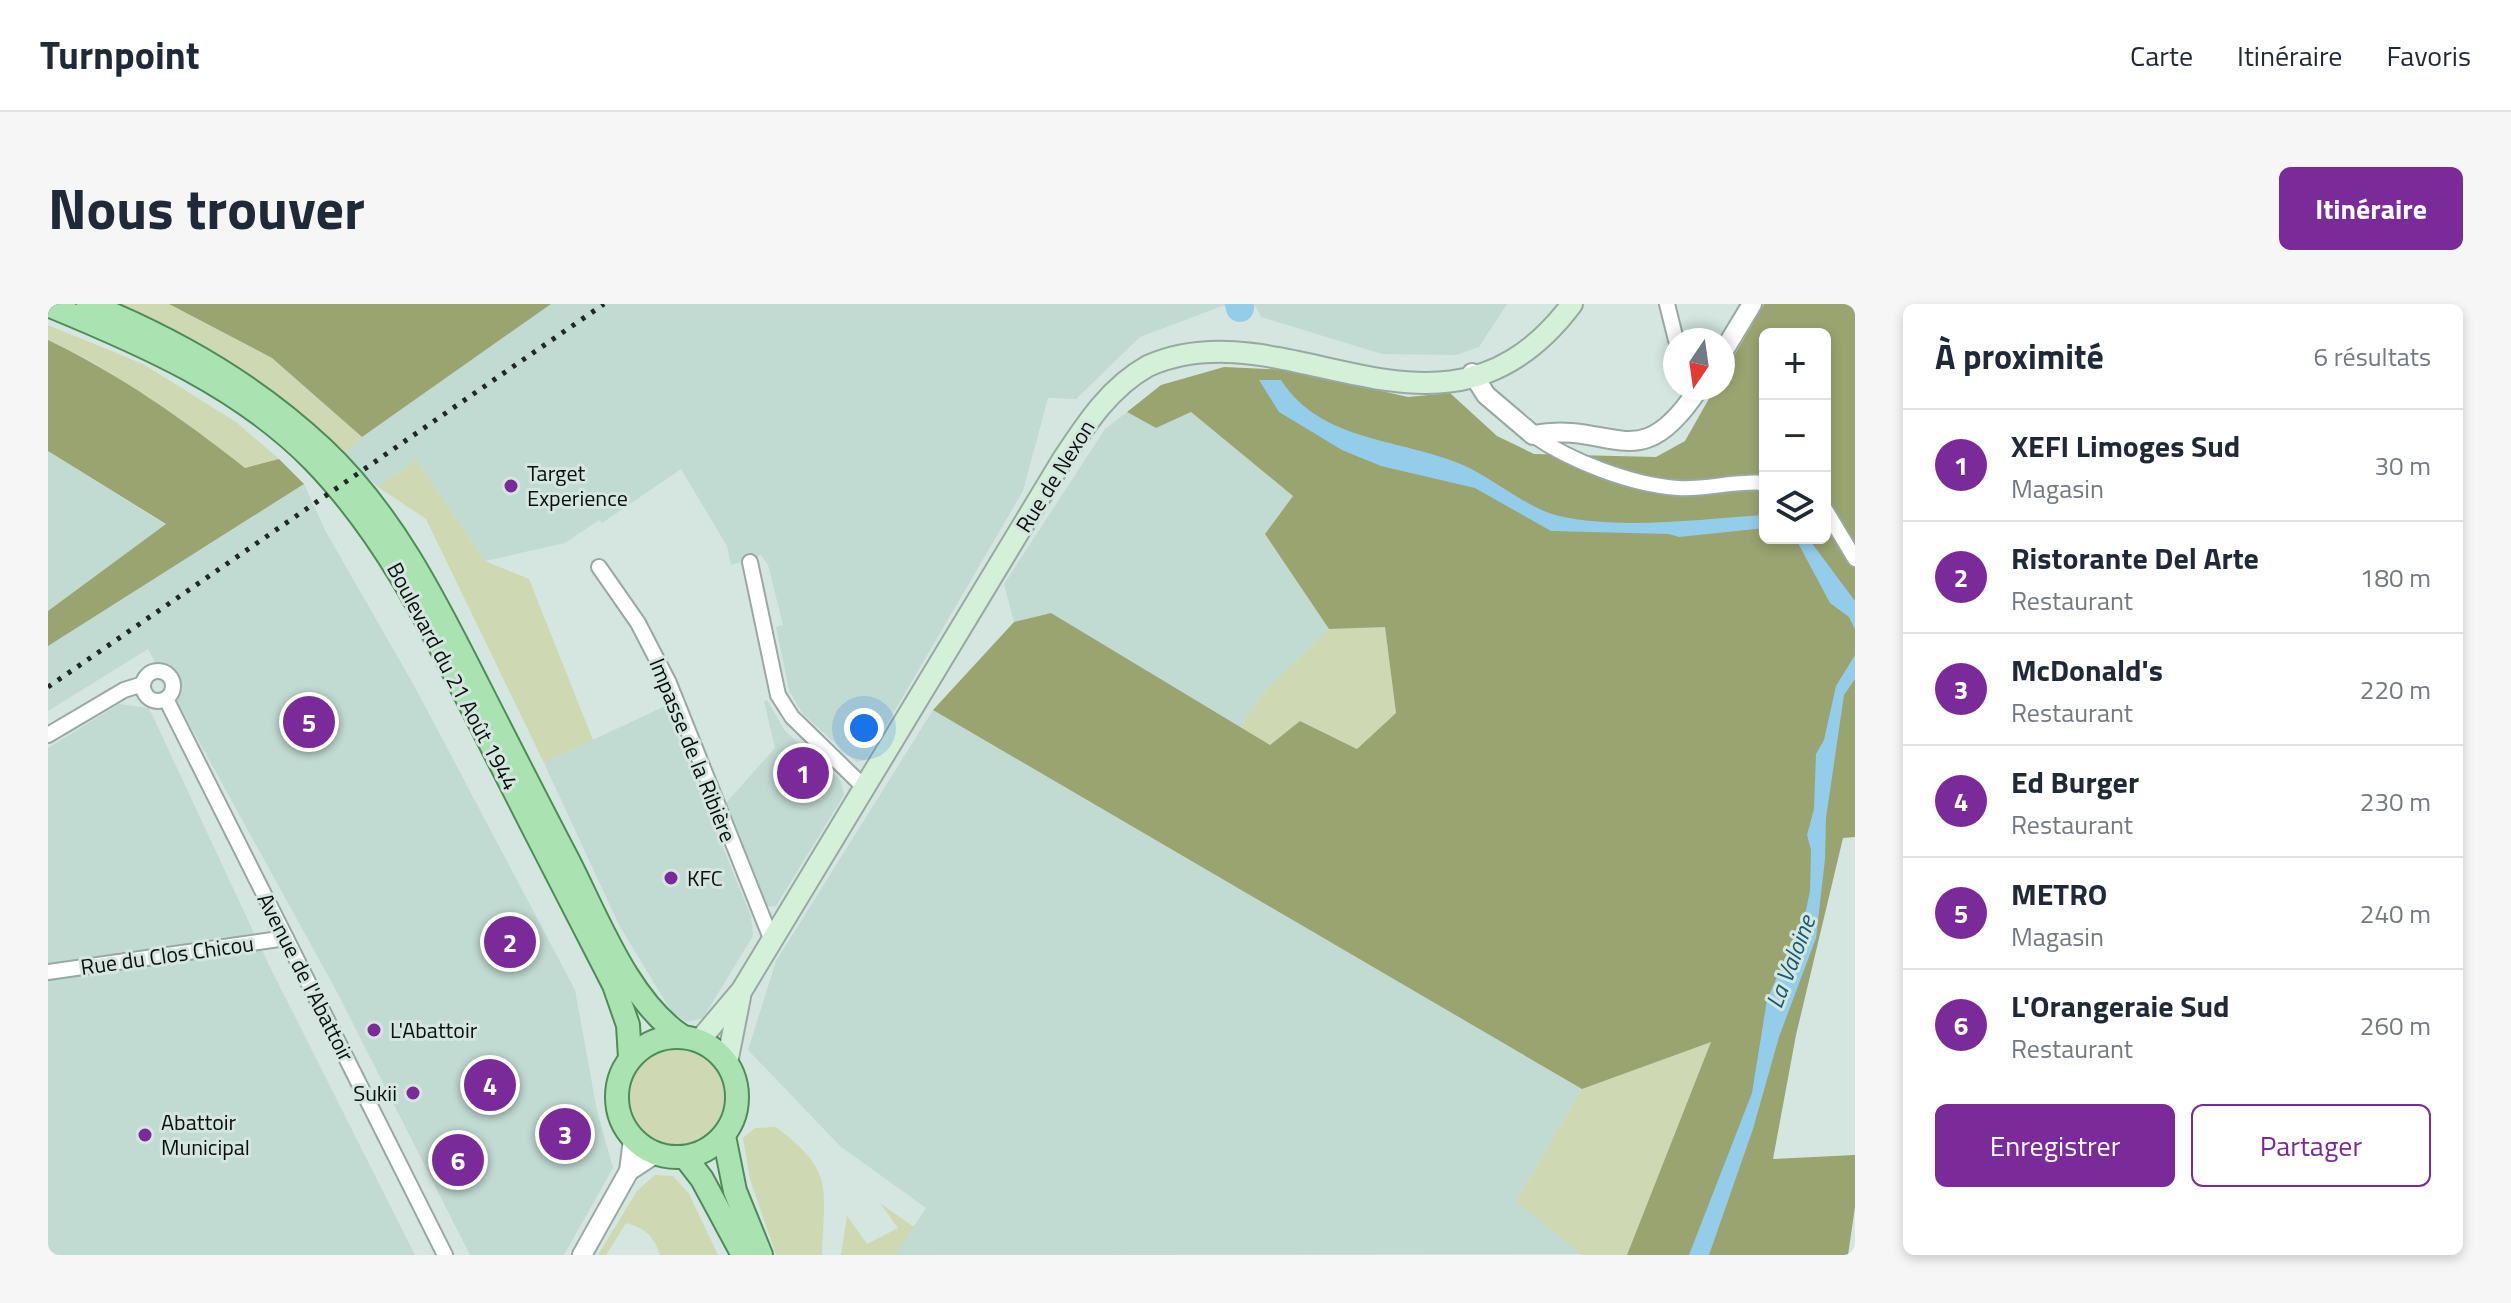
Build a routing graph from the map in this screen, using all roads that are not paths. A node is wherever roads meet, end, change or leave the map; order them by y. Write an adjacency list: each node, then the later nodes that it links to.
1 (88, 304): 24 (main road, Boulevard du 21 Août 1944)
2 (1572, 304): 8 (main road, Rue de Nexon)
3 (1667, 304): 6 (street)
4 (1752, 304): 7 (street)
5 (48, 305): 25 (main road, Boulevard du 21 Août 1944)
6 (1673, 328)
7 (1735, 332)
8 (1472, 373): 10 (street); 19 (main road, Rue de Nexon)
9 (1690, 400): 10 (street)
10 (1533, 435): 11 (street)
11 (1759, 483)
12 (1831, 519): 13 (street)
13 (1855, 559)
14 (750, 562): 19 (street)
15 (599, 567): 21 (street, Impasse de la Ribière)
16 (143, 684): 17 (street); 17 (street); 18 (street)
17 (166, 699): 20 (street, Avenue de l'Abattoir)
18 (48, 735)
19 (865, 788): 21 (main road, Rue de Nexon)
20 (286, 938): 22 (street, Rue du Clos Chicou); 32 (street, Avenue de l'Abattoir)
21 (772, 941): 23 (main road, Rue de Nexon)
22 (48, 972)
23 (742, 990): 24 (main road, Rue de Nexon); 26 (main road, Rue de Nexon)
24 (691, 1039): 25 (main road); 26 (main road)
25 (630, 1058): 28 (main road)
26 (727, 1063): 27 (main road)
27 (724, 1136): 30 (main road); 35 (main road)
28 (633, 1139): 29 (main road); 31 (street)
29 (655, 1154): 30 (main road); 31 (street)
30 (685, 1157): 34 (main road)
31 (629, 1171): 33 (street)
32 (445, 1255)
33 (582, 1255)
34 (743, 1255)
35 (761, 1255)

